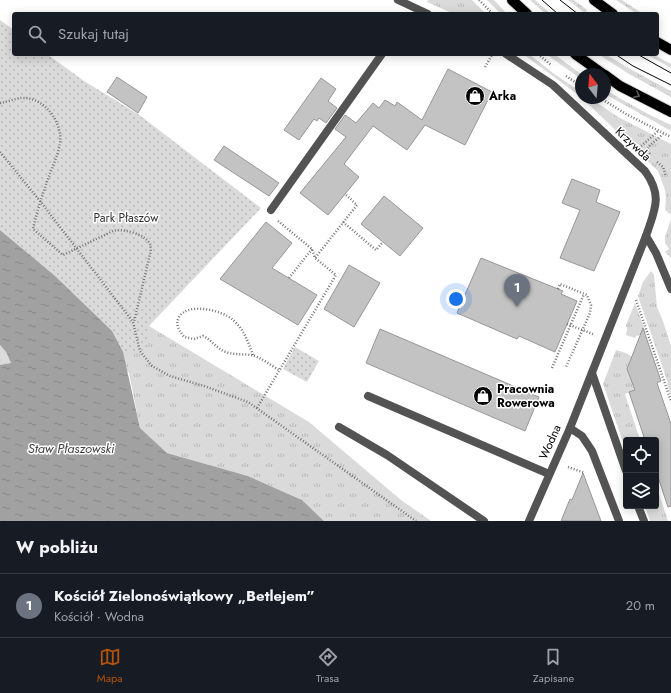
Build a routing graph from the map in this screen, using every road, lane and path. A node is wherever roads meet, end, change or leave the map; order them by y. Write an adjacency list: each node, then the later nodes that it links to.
1 (398, 0): 5 (street)
2 (479, 0): 6 (path)
3 (512, 0): 7 (main road)
4 (594, 0): 8 (main road)
5 (410, 10)
6 (491, 12)
7 (525, 12)
8 (610, 12)
9 (659, 43): 10 (main road)
10 (671, 50)
11 (381, 56): 29 (street)
12 (491, 56): 15 (path)
13 (509, 56): 25 (street, Krzywda)
14 (578, 56): 16 (main road)
15 (485, 67)
16 (594, 68)
17 (611, 80): 20 (main road, one-way to 20)
18 (0, 103): 28 (path)
19 (610, 104): 21 (path)
20 (671, 112)
21 (658, 131): 22 (path); 25 (path)
22 (663, 134): 23 (path); 26 (path)
23 (671, 137)
24 (0, 152): 28 (path)
25 (629, 158): 32 (street, Krzywda)
26 (666, 178)
27 (345, 194): 30 (path)
28 (40, 201): 34 (path); 34 (path)
29 (272, 210)
30 (343, 222): 33 (path); 36 (path)
31 (280, 223): 35 (path)
32 (646, 236): 39 (street); 51 (street, Wodna)
33 (383, 242)
34 (76, 249): 42 (path); 42 (path)
35 (312, 249): 36 (path); 37 (path)
36 (315, 258): 50 (path)
37 (289, 278)
38 (558, 289): 41 (path)
39 (671, 289)
40 (634, 293): 53 (path)
41 (584, 294): 44 (path); 45 (path)
42 (134, 322): 54 (path)
43 (567, 324): 44 (path)
44 (571, 325): 45 (path); 49 (path)
45 (583, 330): 46 (path); 48 (path)
46 (593, 334)
47 (253, 355): 47 (path); 50 (path)
48 (566, 367)
49 (552, 368)
50 (279, 370): 54 (path)
51 (592, 373): 56 (street, Wodna); 58 (street)
52 (368, 396): 59 (street)
53 (671, 401)
54 (257, 408): 62 (path)
55 (340, 428): 63 (street)
56 (570, 428): 57 (street, Wodna); 65 (street)
57 (554, 462): 59 (street, Wodna); 60 (path)
58 (623, 462)
59 (549, 474): 64 (street, Wodna)
60 (588, 474)
61 (639, 509): 66 (street)
62 (416, 521)
63 (484, 521)
64 (529, 521)
65 (619, 521)
66 (644, 521)

